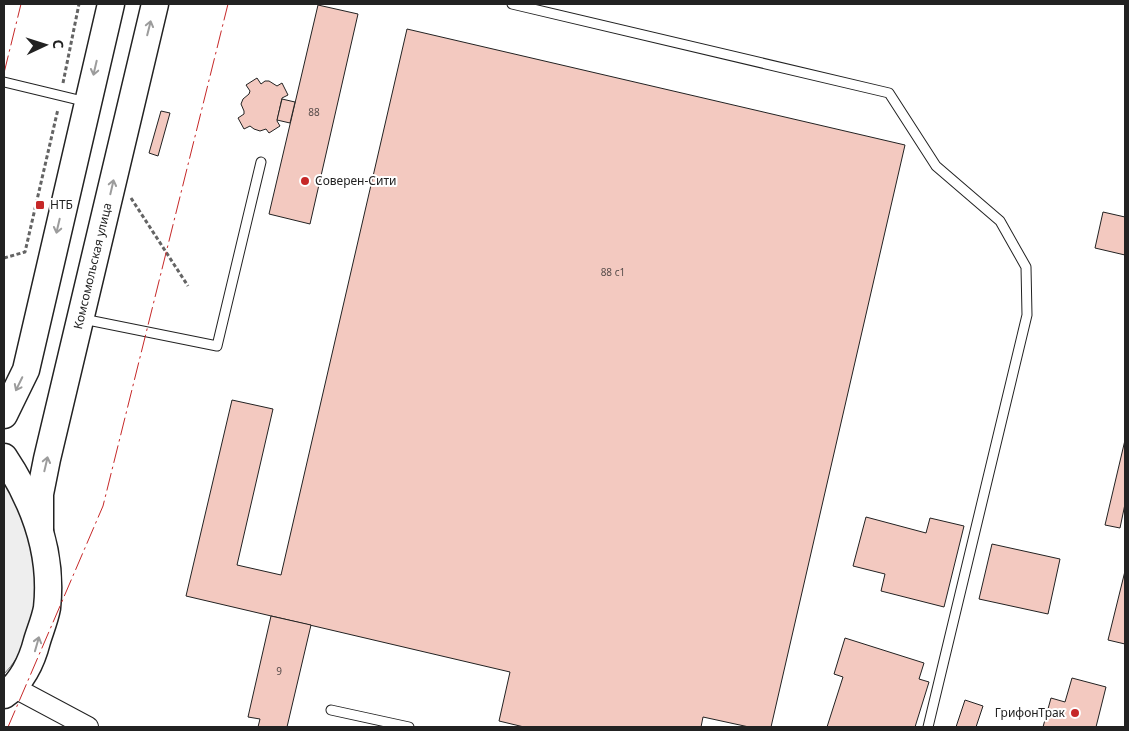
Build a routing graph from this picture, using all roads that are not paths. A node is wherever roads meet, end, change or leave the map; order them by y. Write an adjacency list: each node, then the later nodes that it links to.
1 (111, 4): 5 (main road, one-way to 5)
2 (155, 4): 7 (main road, Комсомольская улица, one-way to 2)
3 (512, 4): 15 (lane)
4 (4, 82): 5 (lane)
5 (87, 102): 8 (main road, one-way to 8)
6 (261, 162): 7 (lane)
7 (82, 319): 10 (main road, Комсомольская улица, one-way to 7)
8 (4, 414)
9 (4, 457): 10 (main road)
10 (40, 529): 11 (main road, one-way to 10)
11 (9, 691): 13 (street)
12 (331, 710): 14 (lane)
13 (88, 727)
14 (409, 727)
15 (928, 727)

